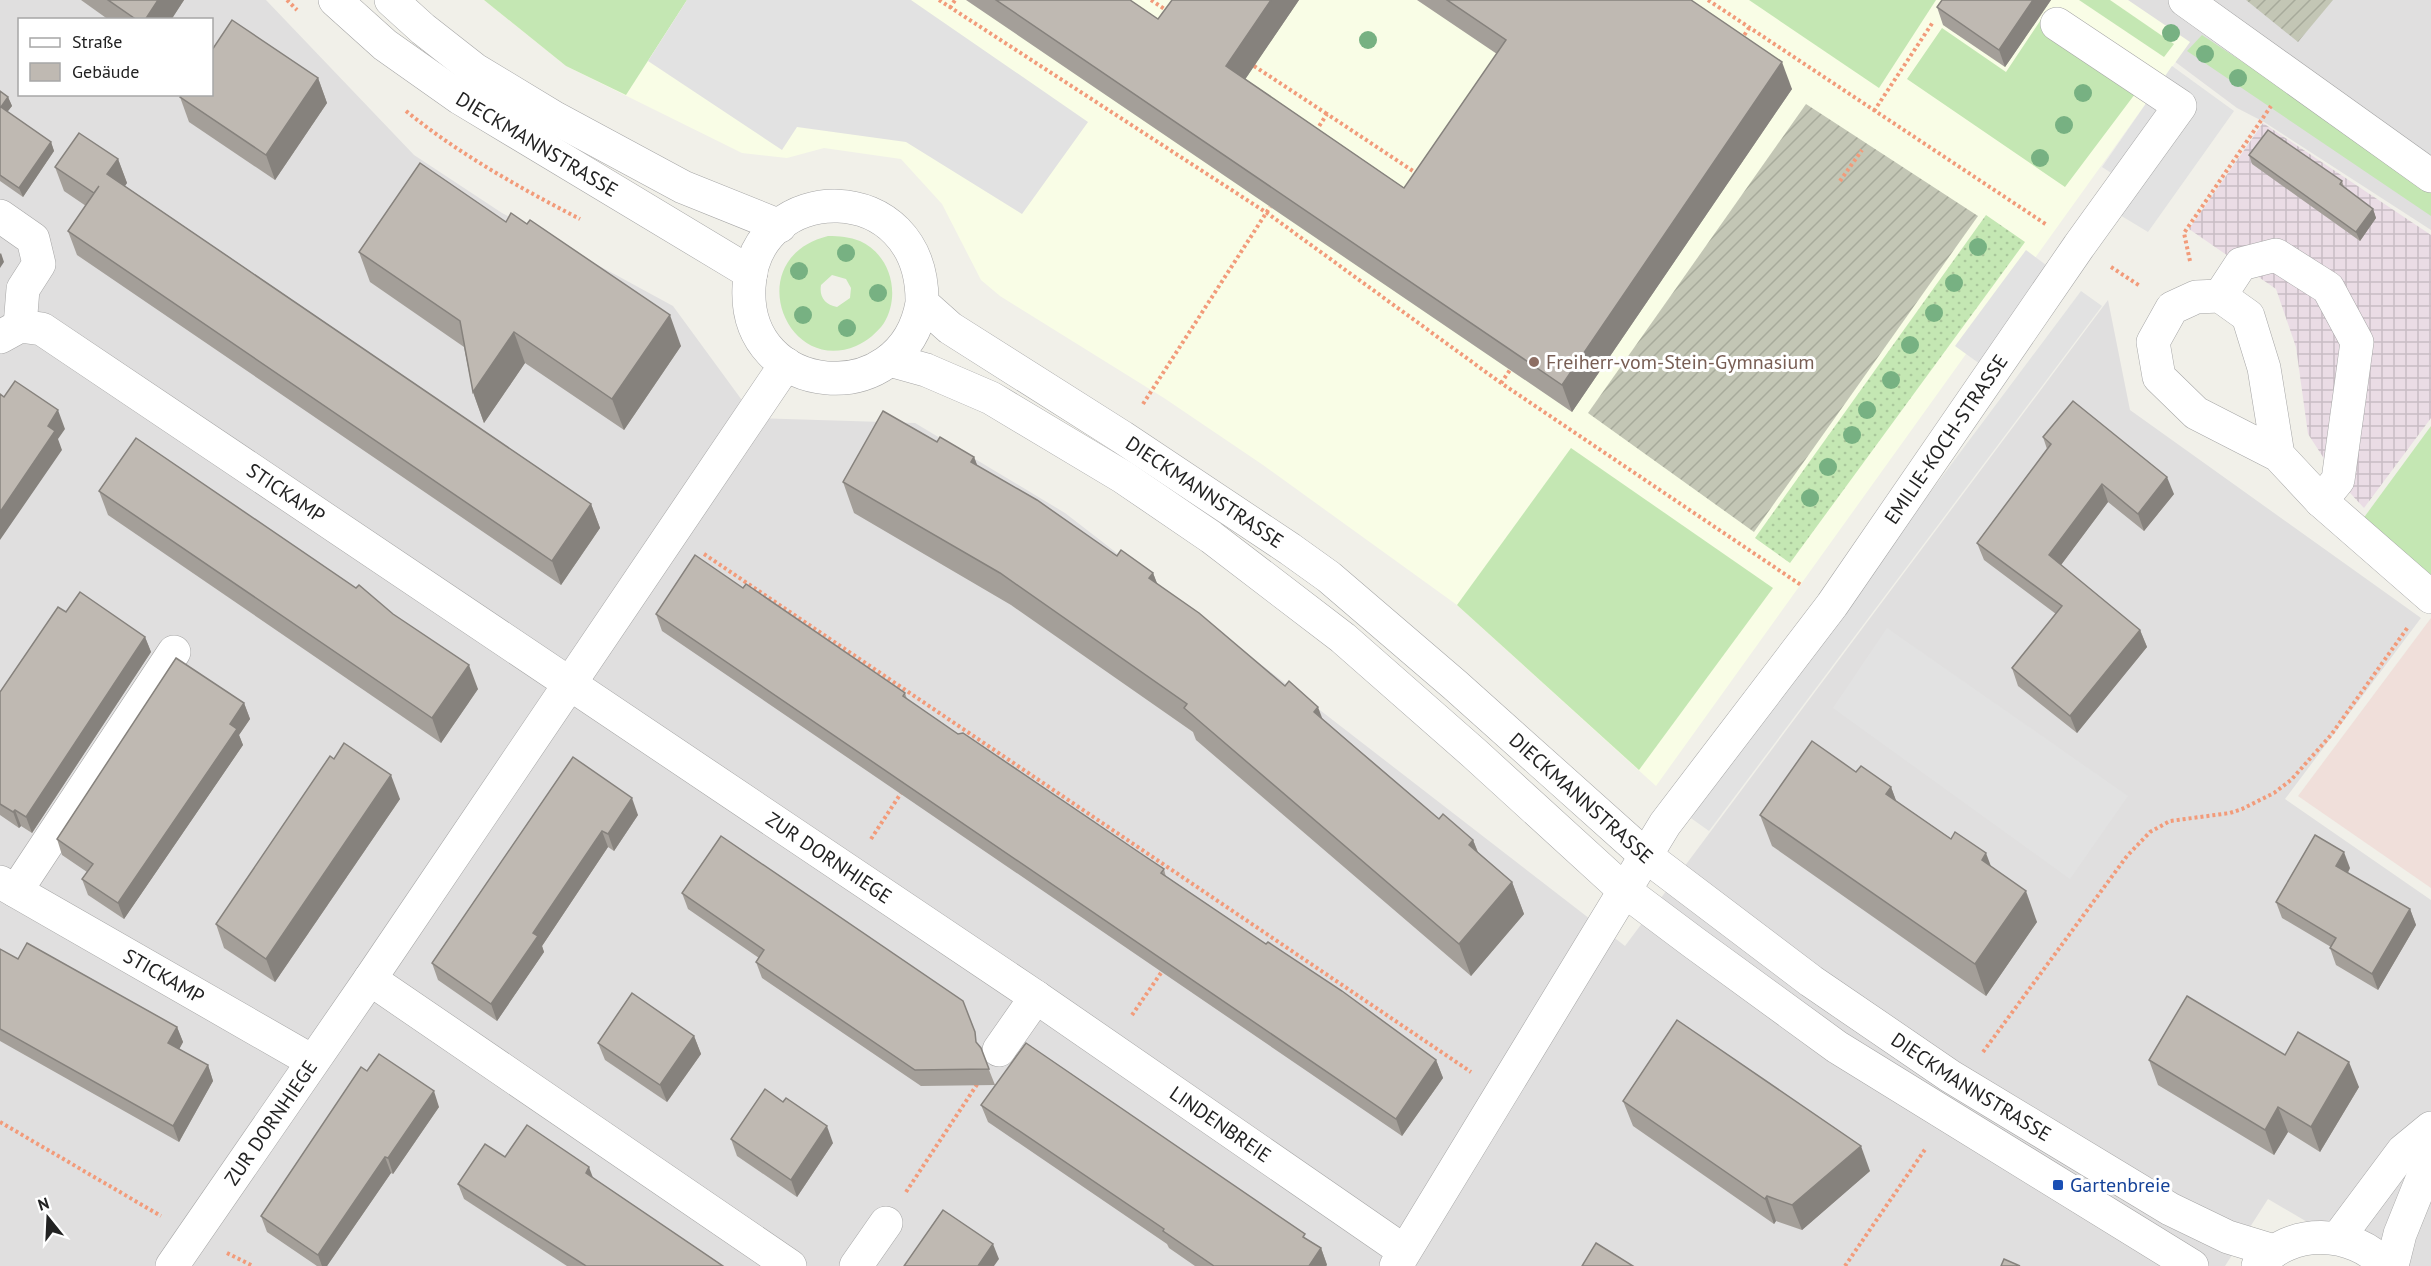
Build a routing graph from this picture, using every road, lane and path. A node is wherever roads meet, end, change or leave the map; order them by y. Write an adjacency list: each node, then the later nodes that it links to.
1 (335, 0): 28 (street, DIECKMANNSTRASSE)
2 (391, 0): 26 (street, DIECKMANNSTRASSE)
3 (939, 0): 8 (path)
4 (955, 0): 8 (path)
5 (1151, 0): 9 (path)
6 (1708, 0): 12 (path)
7 (2186, 0): 15 (street)
8 (950, 8): 24 (path)
9 (1177, 16)
10 (1933, 22): 16 (path)
11 (2057, 24): 27 (street, EMILIE-KOCH-STRASSE)
12 (1749, 28): 13 (path); 16 (path)
13 (1737, 44)
14 (1254, 66): 17 (path)
15 (2292, 76): 20 (street); 29 (path)
16 (1874, 111): 27 (path)
17 (1327, 114): 18 (path); 21 (path)
18 (1315, 133)
19 (1862, 150): 22 (path)
20 (2431, 176)
21 (1425, 179)
22 (1840, 181)
23 (1270, 207): 24 (path)
24 (1267, 213): 35 (path); 37 (path)
25 (0, 216): 31 (street)
26 (780, 226): 28 (street); 30 (street)
27 (2079, 246): 29 (path); 43 (street, EMILIE-KOCH-STRASSE)
28 (751, 273): 33 (street)
29 (2196, 300): 39 (street); 39 (street); 40 (street)
30 (922, 303): 32 (street); 49 (street, DIECKMANNSTRASSE)
31 (10, 332): 45 (street, STICKAMP)
32 (890, 360): 33 (street); 52 (street, DIECKMANNSTRASSE)
33 (786, 364): 41 (street, ZUR DORNHIEGE)
34 (1510, 370): 35 (path)
35 (1501, 383): 43 (path)
36 (1133, 398): 37 (path)
37 (1143, 404): 38 (path)
38 (1153, 410)
39 (2278, 455): 40 (street)
40 (2321, 501): 42 (street)
41 (671, 532): 45 (street, ZUR DORNHIEGE); 46 (path)
42 (2431, 597): 60 (path)
43 (1832, 605): 49 (street, EMILIE-KOCH-STRASSE)
44 (174, 652): 51 (street, STICKAMP)
45 (568, 684): 50 (street, ZUR DORNHIEGE); 56 (street, ZUR DORNHIEGE)
46 (950, 720): 47 (path); 53 (path)
47 (944, 730)
48 (906, 786): 50 (path)
49 (1646, 856): 52 (street, EMILIE-KOCH-STRASSE); 71 (street, DIECKMANNSTRASSE)
50 (849, 872): 57 (street, ZUR DORNHIEGE)
51 (8, 887): 61 (street, STICKAMP)
52 (1625, 891): 62 (street, LINDENBREIE); 77 (street, DIECKMANNSTRASSE)
53 (1214, 898): 54 (path); 62 (path)
54 (1207, 908)
55 (1168, 964): 58 (path)
56 (370, 979): 61 (street, ZUR DORNHIEGE); 74 (street)
57 (1036, 997): 58 (street, LINDENBREIE); 59 (street)
58 (1109, 1048): 70 (street, LINDENBREIE)
59 (999, 1050): 67 (path)
60 (1981, 1055)
61 (312, 1061): 68 (street, ZUR DORNHIEGE)
62 (1502, 1093): 70 (street, LINDENBREIE)
63 (0, 1122): 68 (path)
64 (2431, 1128): 69 (street)
65 (1926, 1148): 76 (path)
66 (2431, 1157): 79 (street)
67 (886, 1223): 75 (street)
68 (193, 1235): 72 (street, ZUR DORNHIEGE); 73 (path)
69 (2338, 1238): 71 (street, DIECKMANNSTRASSE); 78 (street, DIECKMANNSTRASSE)
70 (1400, 1259)
71 (2266, 1259)
72 (172, 1266)
73 (254, 1266)
74 (790, 1266)
75 (856, 1266)
76 (1845, 1266)
77 (2192, 1266)
78 (2386, 1266)
79 (2392, 1266)

